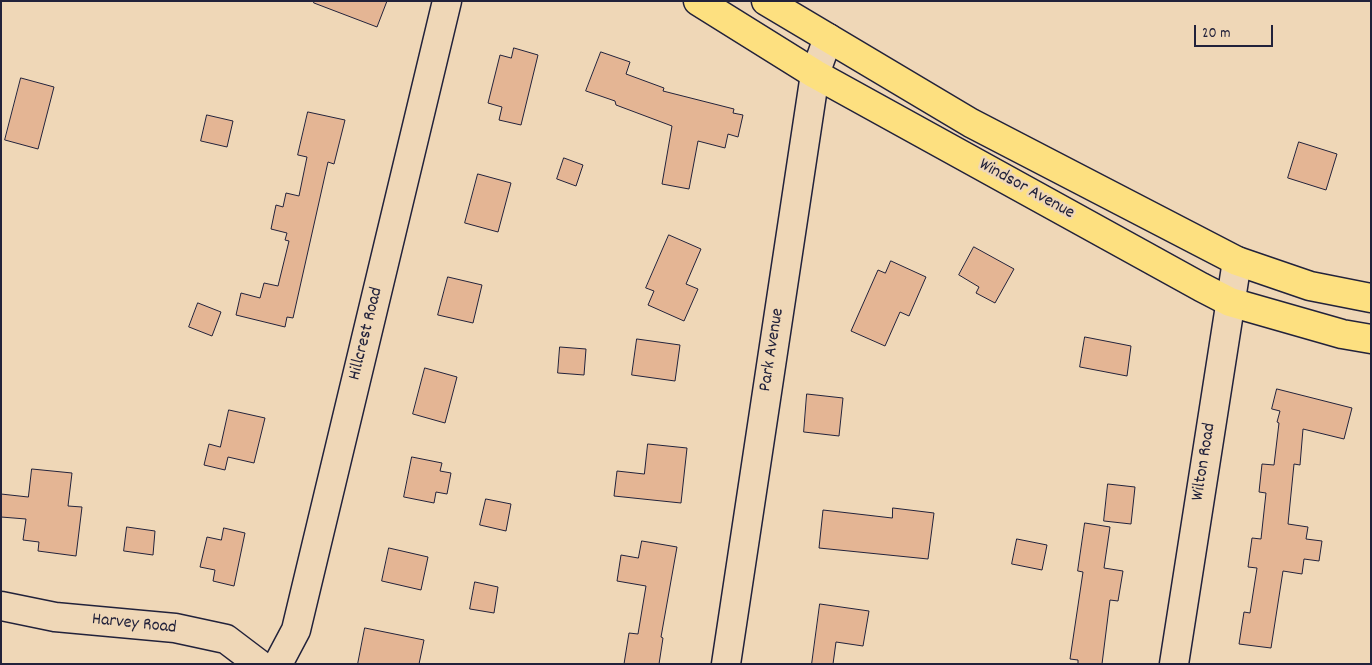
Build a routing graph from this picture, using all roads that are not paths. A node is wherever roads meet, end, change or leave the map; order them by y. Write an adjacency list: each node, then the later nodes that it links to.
1 (447, 1): 12 (street, Hillcrest Road)
2 (698, 1): 5 (main road, Windsor Avenue)
3 (766, 1): 4 (main road, Windsor Avenue)
4 (828, 38): 5 (street, Park Avenue); 6 (main road, Windsor Avenue)
5 (815, 74): 8 (main road, Windsor Avenue); 13 (street, Park Avenue)
6 (1237, 261): 7 (main road, Windsor Avenue); 8 (street, Wilton Road)
7 (1371, 298)
8 (1230, 302): 9 (main road, Windsor Avenue); 14 (street, Wilton Road)
9 (1371, 339)
10 (1, 606): 11 (street, Harvey Road)
11 (259, 664)
12 (278, 664)
13 (726, 664)
14 (1174, 664)

